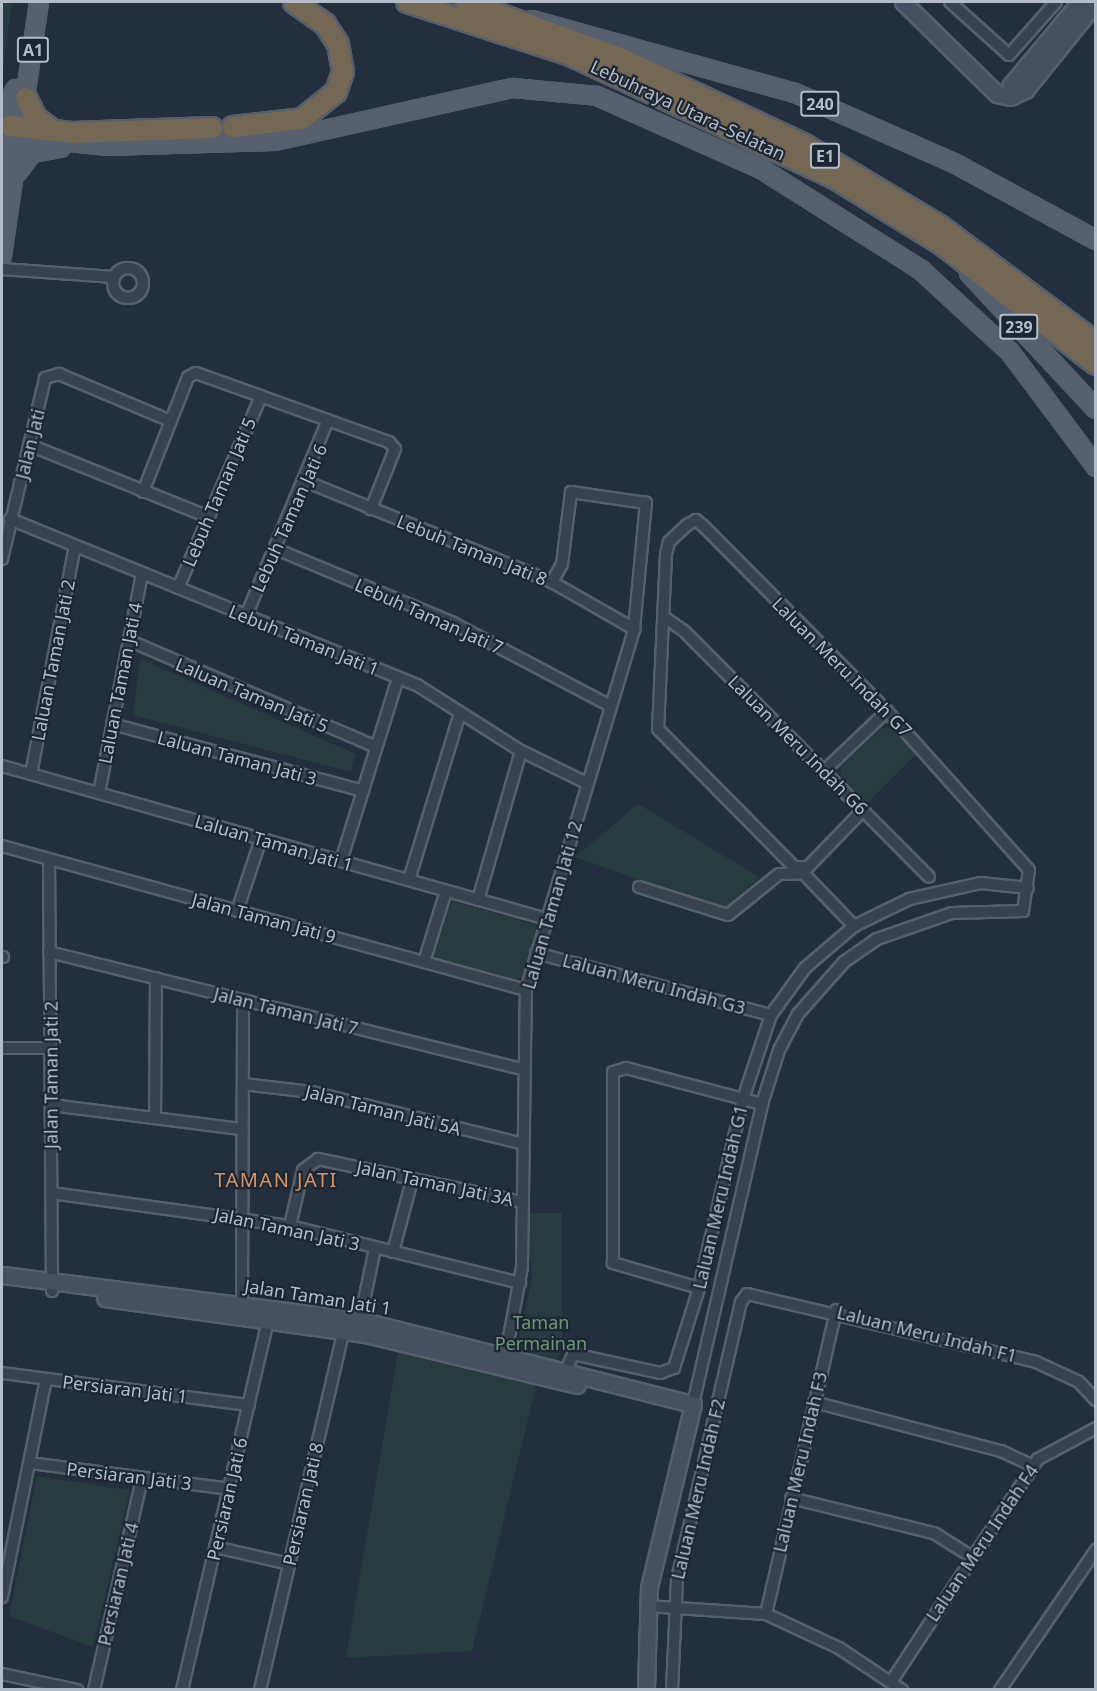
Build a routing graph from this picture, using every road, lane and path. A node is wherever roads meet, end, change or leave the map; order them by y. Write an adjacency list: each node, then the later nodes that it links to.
1 (29, 2): 14 (main road, A1)
2 (39, 2): 14 (main road, A1)
3 (294, 2): 15 (highway)
4 (407, 2): 22 (highway, Lebuhraya Utara–Selatan / E1)
5 (466, 2): 12 (highway, Lebuhraya Utara–Selatan / E1)
6 (903, 2): 13 (street)
7 (916, 2): 13 (street)
8 (950, 2): 9 (street)
9 (1056, 2)
10 (1080, 2): 13 (street)
11 (1095, 2): 13 (street)
12 (525, 19): 21 (main road, 240); 25 (highway, Lebuhraya Utara–Selatan / E1)
13 (1010, 92)
14 (21, 94): 16 (main road, A1); 16 (main road); 18 (highway)
15 (233, 127)
16 (9, 128): 18 (highway); 19 (main road); 20 (main road, A1)
17 (212, 128): 18 (highway)
18 (53, 132)
19 (83, 145): 20 (main road); 32 (main road)
20 (8, 180): 23 (main road, A1)
21 (1095, 240)
22 (943, 245): 26 (highway, Lebuhraya Utara–Selatan / E1); 28 (main road, 239)
23 (2, 256)
24 (2, 272): 24 (street)
25 (1095, 343)
26 (1095, 364)
27 (261, 396): 29 (street); 30 (street); 36 (street, Lebuh Taman Jati 5)
28 (1095, 409)
29 (328, 420): 33 (street, Lebuh Taman Jati 6); 35 (street)
30 (171, 421): 31 (street, Jalan Jati); 34 (street)
31 (32, 446): 34 (street); 37 (street, Jalan Jati)
32 (1095, 467)
33 (305, 482): 35 (street, Lebuh Taman Jati 8); 39 (street, Lebuh Taman Jati 6)
34 (143, 492): 36 (street)
35 (371, 509): 42 (street, Lebuh Taman Jati 8)
36 (209, 517): 43 (street, Lebuh Taman Jati 5)
37 (10, 519): 38 (street, Lebuh Taman Jati 1); 40 (street, Jalan Jati)
38 (75, 546): 41 (street, Lebuh Taman Jati 1); 57 (street, Laluan Taman Jati 2)
39 (276, 549): 44 (street, Lebuh Taman Jati 6); 49 (street, Lebuh Taman Jati 7)
40 (2, 559)
41 (142, 573): 43 (street, Lebuh Taman Jati 1); 47 (street, Laluan Taman Jati 4)
42 (552, 582): 46 (street, Lebuh Taman Jati 8); 46 (street, Laluan Taman Jati 12)
43 (178, 588): 44 (street, Lebuh Taman Jati 1)
44 (246, 616): 48 (street, Lebuh Taman Jati 1)
45 (664, 617): 50 (street, Laluan Meru Indah G7); 56 (street, Laluan Meru Indah G6); 61 (street)
46 (634, 629): 49 (street, Laluan Taman Jati 12)
47 (129, 640): 52 (street, Laluan Taman Jati 4); 53 (street, Laluan Taman Jati 5)
48 (398, 678): 51 (street, Lebuh Taman Jati 1); 53 (street)
49 (610, 706): 58 (street, Laluan Taman Jati 12)
50 (887, 711): 56 (street); 69 (street, Laluan Meru Indah G7)
51 (460, 713): 54 (street, Lebuh Taman Jati 1); 67 (street)
52 (112, 724): 59 (street, Laluan Taman Jati 3); 60 (street, Laluan Taman Jati 4)
53 (376, 747): 59 (street)
54 (521, 751): 58 (street, Lebuh Taman Jati 1); 71 (street)
55 (2, 766): 57 (street, Laluan Taman Jati 1)
56 (824, 771): 61 (street, Laluan Meru Indah G6)
57 (32, 774): 60 (street, Laluan Taman Jati 1)
58 (587, 783): 73 (street, Laluan Taman Jati 12)
59 (363, 791): 65 (street)
60 (99, 793): 62 (street, Laluan Taman Jati 1)
61 (863, 810): 66 (street, Laluan Meru Indah G6)
62 (261, 839): 65 (street, Laluan Taman Jati 1); 72 (street)
63 (2, 846): 64 (street, Jalan Taman Jati 9)
64 (49, 859): 72 (street, Jalan Taman Jati 9); 75 (street, Jalan Taman Jati 2)
65 (341, 861): 67 (street, Laluan Taman Jati 1)
66 (929, 877)
67 (409, 880): 70 (street, Laluan Taman Jati 1)
68 (639, 887): 74 (street)
69 (1028, 888): 74 (street, Laluan Meru Indah G1); 87 (street, Laluan Meru Indah G7)
70 (446, 891): 71 (street, Laluan Taman Jati 1); 77 (street)
71 (478, 900): 73 (street, Laluan Taman Jati 1)
72 (237, 911): 77 (street, Jalan Taman Jati 9)
73 (547, 919): 76 (street, Laluan Taman Jati 12)
74 (854, 926): 81 (street, Laluan Meru Indah G1)
75 (50, 952): 78 (street, Jalan Taman Jati 7); 83 (street, Jalan Taman Jati 2)
76 (536, 953): 79 (street, Laluan Taman Jati 12); 81 (street, Laluan Meru Indah G3)
77 (424, 962): 79 (street, Jalan Taman Jati 9)
78 (156, 978): 80 (street, Jalan Taman Jati 7); 89 (street)
79 (526, 990): 84 (street, Laluan Taman Jati 12)
80 (243, 1000): 84 (street, Jalan Taman Jati 7); 85 (street)
81 (771, 1015): 86 (street, Laluan Meru Indah G1)
82 (2, 1048): 83 (street)
83 (51, 1048): 88 (street, Jalan Taman Jati 2)
84 (523, 1069): 91 (street, Laluan Taman Jati 12)
85 (243, 1084): 90 (street); 91 (street, Jalan Taman Jati 5A)
86 (743, 1099): 87 (street); 103 (street, Laluan Meru Indah G1); 103 (street)
87 (762, 1104): 118 (street)
88 (51, 1105): 89 (street); 93 (street, Jalan Taman Jati 2)
89 (155, 1118): 90 (street)
90 (242, 1129): 95 (street)
91 (523, 1144): 94 (street, Laluan Taman Jati 12)
92 (412, 1180): 94 (street, Jalan Taman Jati 3A); 96 (street, Jalan Taman Jati 3A); 98 (street)
93 (51, 1193): 95 (street, Jalan Taman Jati 3); 102 (street, Jalan Taman Jati 2)
94 (522, 1202): 100 (street, Laluan Taman Jati 12)
95 (242, 1217): 96 (street, Jalan Taman Jati 3); 105 (street)
96 (290, 1226): 97 (street, Jalan Taman Jati 3)
97 (375, 1248): 98 (street, Jalan Taman Jati 3); 108 (street, Persiaran Jati 8)
98 (393, 1252): 100 (street, Jalan Taman Jati 3)
99 (2, 1275): 102 (street, Jalan Taman Jati 1)
100 (520, 1283): 110 (street, Laluan Taman Jati 12)
101 (2, 1285): 102 (street, Jalan Taman Jati 1)
102 (53, 1286): 105 (street, Jalan Taman Jati 1); 107 (street, Jalan Taman Jati 1)
103 (699, 1288): 109 (street, Laluan Meru Indah G1)
104 (747, 1294): 106 (street, Laluan Meru Indah F1); 131 (street, Laluan Meru Indah F2)
105 (242, 1305): 107 (street, Jalan Taman Jati 1)
106 (836, 1310): 115 (street, Laluan Meru Indah F1); 116 (street, Laluan Meru Indah F3)
107 (269, 1315): 108 (street, Jalan Taman Jati 1); 117 (street, Persiaran Jati 6)
108 (350, 1323): 110 (street, Jalan Taman Jati 1); 128 (street, Persiaran Jati 8)
109 (601, 1360): 112 (street, Laluan Meru Indah G1); 114 (street)
110 (505, 1361): 112 (street, Jalan Taman Jati 1)
111 (2, 1372): 113 (street, Persiaran Jati 1)
112 (563, 1376): 114 (street, Jalan Taman Jati 1); 118 (street, Jalan Taman Jati 1)
113 (46, 1379): 117 (street, Persiaran Jati 1); 120 (street)
114 (596, 1379): 118 (street, Jalan Taman Jati 1)
115 (1095, 1400)
116 (814, 1402): 121 (street); 124 (street, Laluan Meru Indah F3)
117 (249, 1405): 123 (street, Persiaran Jati 6)
118 (692, 1408): 130 (street)
119 (1095, 1428): 121 (street, Laluan Meru Indah F4)
120 (30, 1463): 122 (street, Persiaran Jati 3); 129 (street)
121 (1033, 1466): 127 (street, Laluan Meru Indah F4)
122 (142, 1478): 123 (street, Persiaran Jati 3); 136 (street, Persiaran Jati 4)
123 (229, 1489): 125 (street, Persiaran Jati 6)
124 (791, 1498): 127 (street); 132 (street, Laluan Meru Indah F3)
125 (215, 1547): 128 (street); 137 (street, Persiaran Jati 6)
126 (1095, 1550): 142 (street)
127 (972, 1557): 134 (street, Laluan Meru Indah F4)
128 (289, 1564): 138 (street, Persiaran Jati 8)
129 (2, 1597)
130 (647, 1606): 131 (street); 139 (street)
131 (673, 1608): 132 (street); 140 (street, Laluan Meru Indah F2)
132 (766, 1614): 134 (street)
133 (2, 1674): 135 (street)
134 (891, 1682): 141 (street)
135 (77, 1689)
136 (94, 1689)
137 (182, 1689)
138 (260, 1689)
139 (646, 1689)
140 (672, 1689)
141 (902, 1689)
142 (1000, 1689)

